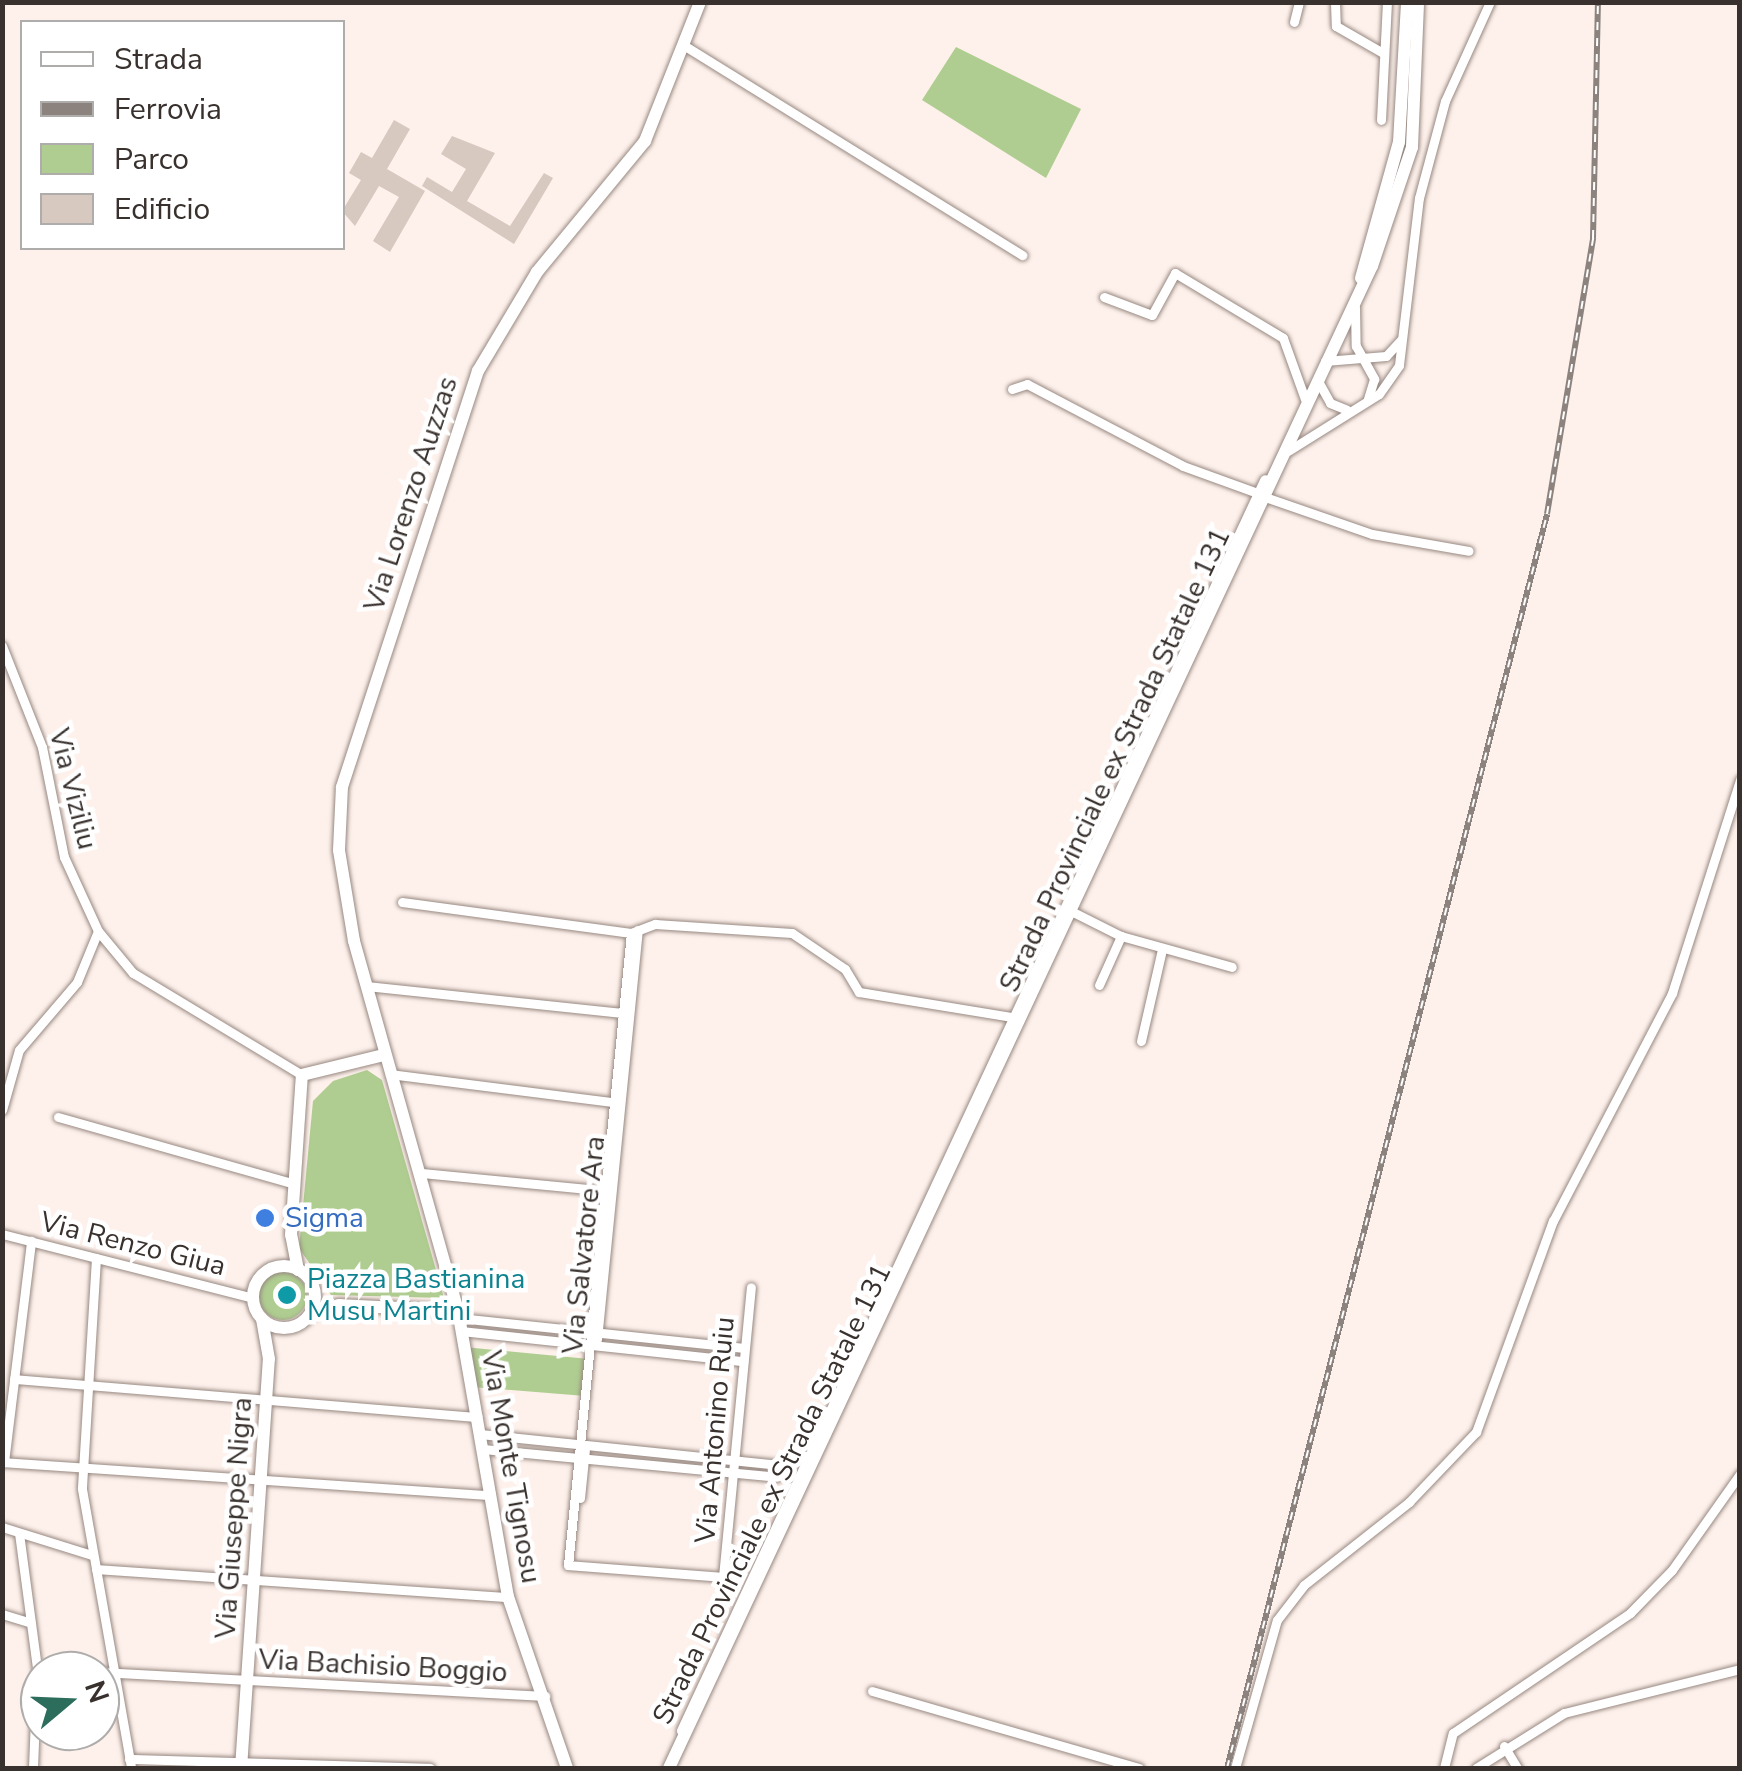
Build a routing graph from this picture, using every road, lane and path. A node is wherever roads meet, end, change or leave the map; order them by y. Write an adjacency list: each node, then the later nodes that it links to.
1 (700, 2): 9 (main road, Via Lorenzo Auzzas)
2 (1299, 2): 8 (street)
3 (1335, 2): 10 (street)
4 (1387, 2): 10 (street)
5 (1408, 2): 13 (main road, Strada Provinciale ex Strada Statale 131)
6 (1418, 2): 13 (main road, Strada Provinciale ex Strada Statale 131)
7 (1490, 2): 15 (street)
8 (1294, 22)
9 (685, 46): 12 (street); 35 (main road, Via Lorenzo Auzzas)
10 (1383, 53): 11 (street)
11 (1380, 120)
12 (1022, 255)
13 (1358, 285): 16 (street); 17 (main road, Strada Provinciale ex Strada Statale 131)
14 (1104, 298): 19 (street)
15 (1405, 334): 16 (street); 20 (street)
16 (1362, 360): 17 (street); 20 (street)
17 (1319, 369): 19 (main road, Strada Provinciale ex Strada Statale 131); 21 (street)
18 (1012, 389): 23 (street)
19 (1305, 399): 22 (main road, Strada Provinciale ex Strada Statale 131)
20 (1367, 402): 21 (street)
21 (1350, 410): 22 (street)
22 (1275, 463): 23 (main road, Strada Provinciale ex Strada Statale 131)
23 (1260, 494): 24 (street); 28 (main road, Strada Provinciale ex Strada Statale 131); 37 (main road, Strada Provinciale ex Strada Statale 131)
24 (1469, 550)
25 (2, 646): 29 (street, Via Viziliu)
26 (1740, 780): 109 (street)
27 (402, 902): 30 (street)
28 (1073, 912): 31 (street); 102 (main road, Strada Provinciale ex Strada Statale 131)
29 (98, 931): 41 (street, Via Viziliu); 43 (street)
30 (634, 931): 36 (street, Via Salvatore Ara); 37 (street); 42 (street, Via Salvatore Ara)
31 (1121, 936): 32 (street); 34 (street)
32 (1162, 949): 33 (street); 38 (street)
33 (1232, 967)
34 (1099, 985)
35 (366, 986): 36 (street); 39 (main road, Via Lorenzo Auzzas)
36 (623, 1014): 42 (street, Via Salvatore Ara)
37 (1011, 1018): 102 (main road, Strada Provinciale ex Strada Statale 131)
38 (1141, 1041)
39 (384, 1055): 40 (main road, Via Monte Tignosu); 41 (main road)
40 (390, 1074): 42 (street); 45 (main road, Via Monte Tignosu)
41 (302, 1075): 46 (main road)
42 (617, 1103): 47 (street, Via Salvatore Ara)
43 (2, 1110)
44 (58, 1117): 46 (street)
45 (422, 1173): 47 (street); 60 (main road, Via Monte Tignosu)
46 (294, 1184): 49 (main road)
47 (608, 1191): 62 (street, Via Salvatore Ara)
48 (2, 1234): 50 (street, Via Renzo Giua)
49 (290, 1235): 52 (main road); 53 (main road)
50 (31, 1241): 51 (street, Via Renzo Giua); 67 (street)
51 (96, 1258): 56 (street, Via Renzo Giua); 68 (street)
52 (279, 1266): 53 (main road); 56 (main road)
53 (298, 1270): 55 (main road)
54 (751, 1287): 64 (street, Via Antonino Ruiu)
55 (314, 1292): 57 (main road); 58 (main road)
56 (253, 1298): 59 (main road)
57 (339, 1304): 58 (main road); 60 (main road)
58 (311, 1312): 61 (main road)
59 (262, 1319): 61 (main road); 65 (main road, Via Giuseppe Nigra)
60 (460, 1320): 62 (street); 63 (street); 70 (main road, Via Monte Tignosu)
61 (289, 1328): 65 (main road)
62 (594, 1332): 63 (street, Via Salvatore Ara); 64 (street)
63 (593, 1345): 66 (street); 72 (street, Via Salvatore Ara)
64 (744, 1348): 66 (street, Via Antonino Ruiu)
65 (269, 1356): 69 (main road, Via Giuseppe Nigra)
66 (742, 1360): 75 (street, Via Antonino Ruiu)
67 (14, 1379): 68 (street); 76 (street)
68 (88, 1386): 69 (street); 78 (street)
69 (266, 1402): 70 (street); 82 (main road, Via Giuseppe Nigra)
70 (477, 1416): 71 (main road, Via Monte Tignosu)
71 (480, 1434): 72 (street); 73 (main road, Via Monte Tignosu)
72 (583, 1445): 74 (street, Via Salvatore Ara); 75 (street)
73 (483, 1449): 74 (street); 83 (main road, Via Monte Tignosu)
74 (581, 1459): 79 (street); 88 (street, Via Salvatore Ara)
75 (734, 1461): 77 (street); 79 (street, Via Antonino Ruiu)
76 (3, 1462): 78 (street)
77 (779, 1465)
78 (82, 1470): 82 (street); 86 (street)
79 (733, 1474): 81 (street); 88 (street, Via Antonino Ruiu)
80 (1740, 1474): 110 (street)
81 (778, 1477)
82 (261, 1480): 83 (street); 89 (main road, Via Giuseppe Nigra)
83 (490, 1495): 90 (main road, Via Monte Tignosu)
84 (2, 1527): 85 (street)
85 (18, 1533): 86 (street); 92 (street)
86 (92, 1555): 87 (street)
87 (96, 1569): 89 (street); 94 (street)
88 (724, 1577)
89 (256, 1582): 90 (street); 97 (main road, Via Giuseppe Nigra)
90 (508, 1597): 99 (main road, Via Monte Tignosu)
91 (2, 1614): 92 (street)
92 (30, 1623): 93 (street)
93 (34, 1651)
94 (111, 1651)
95 (1738, 1673): 101 (street)
96 (120, 1674): 97 (street, Via Bachisio Boggio)
97 (248, 1683): 99 (street, Via Bachisio Boggio); 104 (main road, Via Giuseppe Nigra)
98 (872, 1691): 108 (street)
99 (545, 1696): 106 (main road, Via Monte Tignosu)
100 (120, 1704): 103 (street)
101 (1504, 1746): 111 (street); 112 (street)
102 (678, 1748): 107 (main road)
103 (130, 1764): 104 (street)
104 (242, 1764): 105 (street)
105 (430, 1768)
106 (566, 1768)
107 (669, 1768)
108 (1139, 1768)
109 (1236, 1768)
110 (1444, 1768)
111 (1476, 1768)
112 (1516, 1768)

